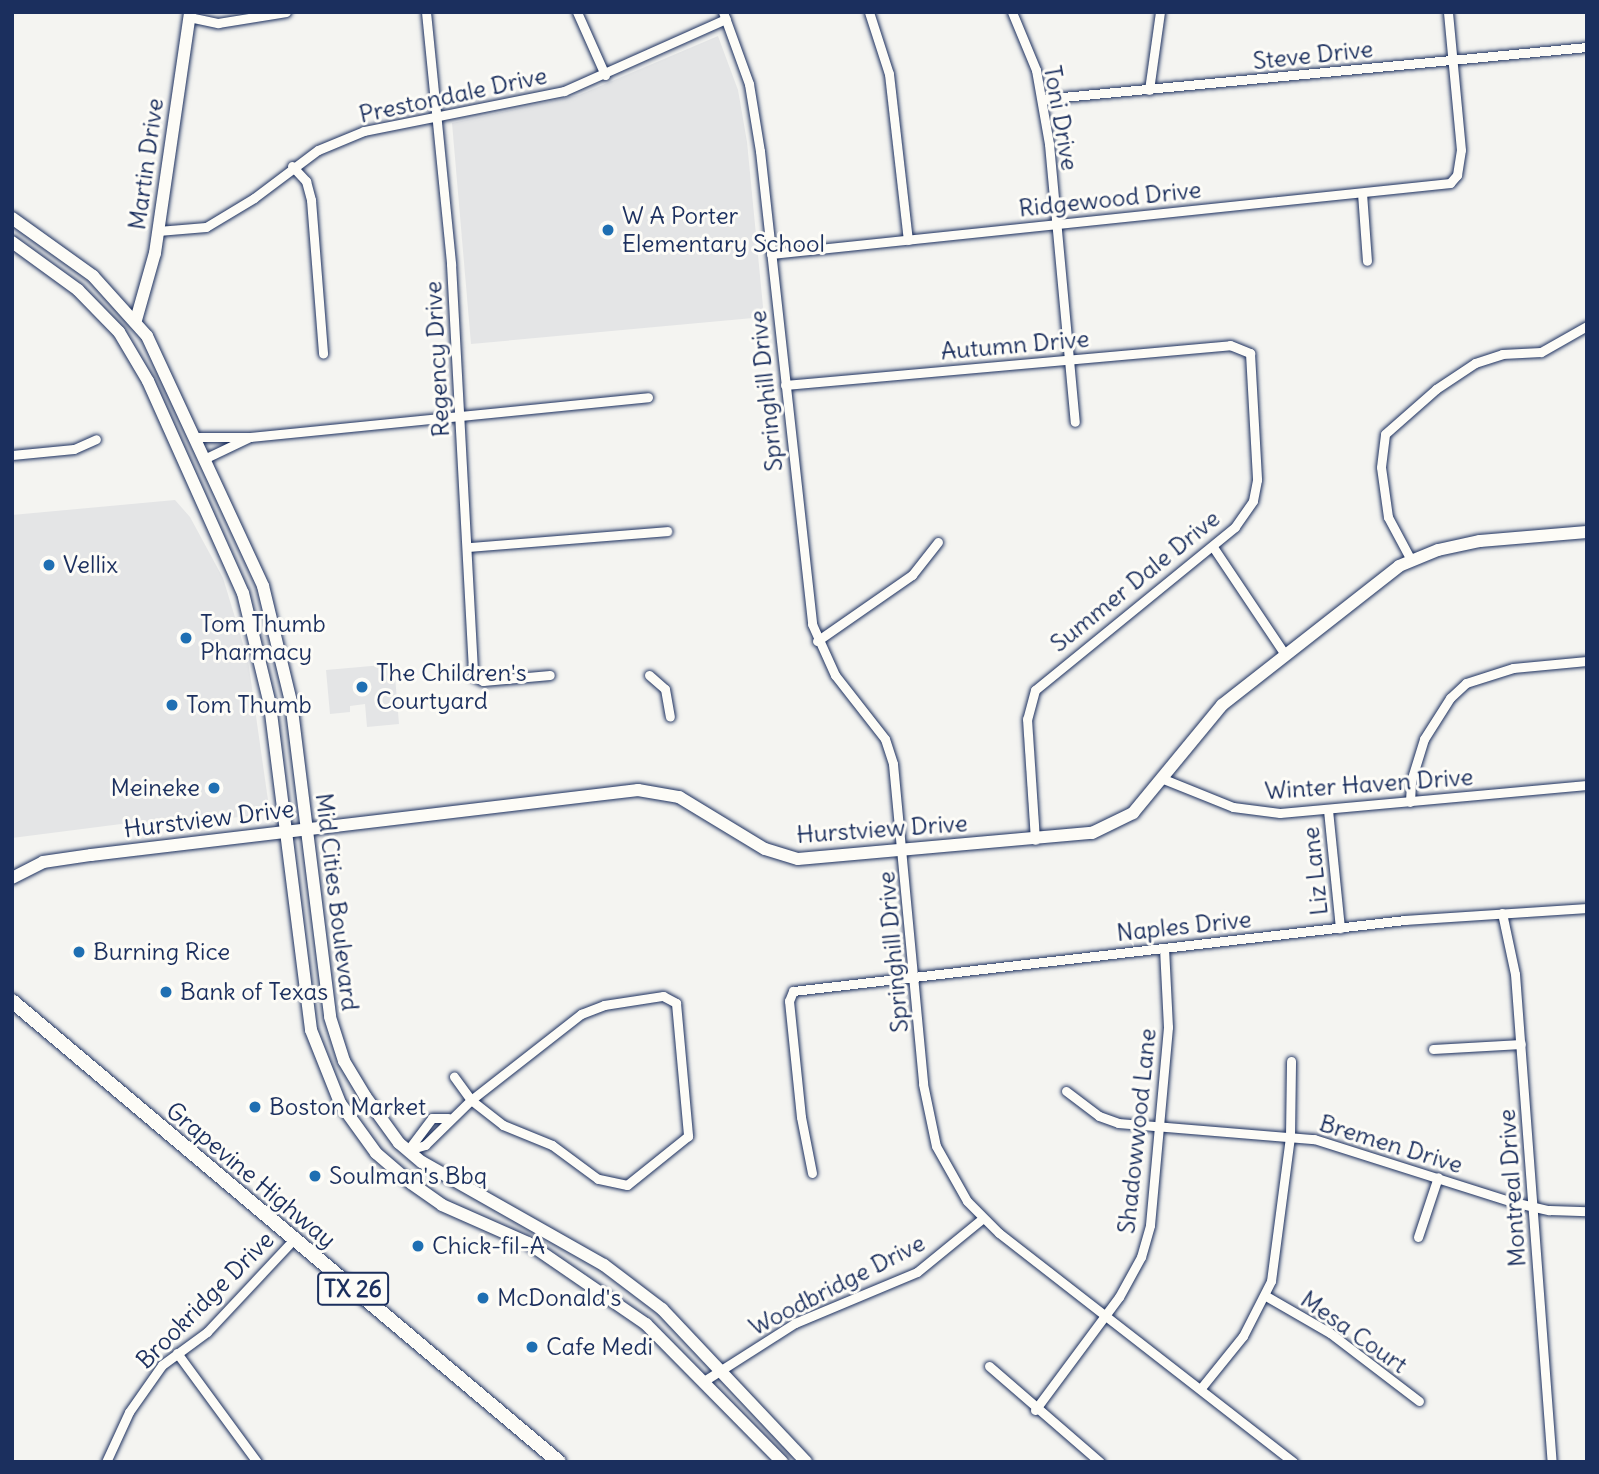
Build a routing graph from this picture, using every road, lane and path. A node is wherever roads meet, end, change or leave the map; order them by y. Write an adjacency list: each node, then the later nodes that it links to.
1 (286, 12): 8 (street)
2 (426, 12): 15 (street, Regency Drive)
3 (577, 12): 12 (street)
4 (869, 12): 21 (street)
5 (1012, 12): 14 (street, Toni Drive)
6 (1160, 12): 13 (street)
7 (1448, 12): 11 (street)
8 (189, 15): 20 (main road, Martin Drive)
9 (724, 16): 12 (street, Prestondale Drive); 23 (street, Springhill Drive)
10 (1587, 47): 11 (street, Steve Drive)
11 (1454, 61): 13 (street, Steve Drive); 17 (street, Ridgewood Drive)
12 (605, 75): 15 (street, Prestondale Drive)
13 (1149, 90): 14 (street, Steve Drive)
14 (1042, 99): 19 (street, Toni Drive)
15 (438, 114): 16 (street, Prestondale Drive); 33 (street, Regency Drive)
16 (292, 166): 20 (street, Prestondale Drive); 29 (street)
17 (1362, 193): 19 (street, Ridgewood Drive); 24 (street)
18 (12, 218): 26 (main road, Mid Cities Boulevard)
19 (1056, 224): 21 (street, Ridgewood Drive); 30 (street, Toni Drive)
20 (158, 230): 26 (main road, Martin Drive)
21 (908, 240): 23 (street, Ridgewood Drive)
22 (12, 242): 25 (main road, Mid Cities Boulevard)
23 (771, 254): 31 (street, Springhill Drive)
24 (1367, 261)
25 (69, 283): 26 (main road); 47 (main road, Mid Cities Boulevard)
26 (136, 320): 35 (main road, Mid Cities Boulevard)
27 (1587, 326): 45 (street)
28 (1247, 348): 30 (street, Autumn Drive); 44 (street, Summer Dale Drive)
29 (323, 354)
30 (1069, 359): 31 (street, Autumn Drive); 34 (street, Toni Drive)
31 (785, 384): 48 (street, Springhill Drive)
32 (648, 397): 33 (street)
33 (459, 416): 36 (street); 43 (street, Regency Drive)
34 (1075, 422)
35 (197, 437): 36 (street); 39 (main road, Mid Cities Boulevard)
36 (250, 438): 39 (street)
37 (96, 439): 38 (street)
38 (12, 455)
39 (206, 458): 46 (main road, Mid Cities Boulevard)
40 (667, 531): 43 (street)
41 (1587, 531): 45 (main road, Hurstview Drive)
42 (938, 542): 48 (street)
43 (469, 547): 51 (street, Regency Drive)
44 (1213, 547): 49 (street); 60 (street, Summer Dale Drive)
45 (1411, 560): 49 (main road, Hurstview Drive)
46 (274, 620): 47 (main road); 58 (main road, Mid Cities Boulevard)
47 (254, 625): 59 (main road, Mid Cities Boulevard)
48 (817, 641): 61 (street, Springhill Drive)
49 (1284, 653): 54 (main road, Hurstview Drive)
50 (1587, 661): 56 (street)
51 (550, 674)
52 (649, 675): 53 (street)
53 (670, 717)
54 (1161, 778): 57 (street, Winter Haven Drive); 60 (main road, Hurstview Drive)
55 (1587, 785): 56 (street, Winter Haven Drive)
56 (1410, 803): 57 (street, Winter Haven Drive)
57 (1328, 810): 65 (street, Liz Lane)
58 (306, 829): 59 (main road, Hurstview Drive); 61 (main road, Hurstview Drive); 67 (main road, Mid Cities Boulevard)
59 (285, 831): 62 (main road, Hurstview Drive); 69 (main road, Mid Cities Boulevard)
60 (1035, 840): 61 (main road, Hurstview Drive)
61 (904, 849): 68 (street, Springhill Drive)
62 (12, 877)
63 (1587, 908): 64 (street, Naples Drive)
64 (1502, 913): 65 (street, Naples Drive); 71 (street, Montreal Drive)
65 (1340, 928): 66 (street, Naples Drive)
66 (1164, 948): 68 (street, Naples Drive); 78 (street, Shadowwood Lane)
67 (323, 975): 69 (main road); 80 (main road, Mid Cities Boulevard)
68 (915, 976): 82 (street, Naples Drive); 86 (street, Springhill Drive)
69 (302, 978): 81 (main road, Mid Cities Boulevard)
70 (12, 1001): 88 (main road, Grapevine Highway / TX 26)
71 (1521, 1044): 72 (street); 84 (street, Montreal Drive)
72 (1433, 1049)
73 (1291, 1061): 79 (street)
74 (454, 1077): 76 (street)
75 (1066, 1091): 78 (street, Bremen Drive)
76 (471, 1100): 76 (street); 77 (street)
77 (448, 1118): 80 (street); 80 (street)
78 (1160, 1127): 79 (street, Bremen Drive); 90 (street, Shadowwood Lane)
79 (1290, 1136): 83 (street, Bremen Drive); 89 (street)
80 (408, 1150): 81 (main road); 93 (main road, Mid Cities Boulevard)
81 (394, 1169): 94 (main road, Mid Cities Boulevard)
82 (812, 1172)
83 (1438, 1177): 84 (street, Bremen Drive); 87 (street)
84 (1533, 1207): 85 (street, Bremen Drive); 105 (street, Montreal Drive)
85 (1587, 1211)
86 (983, 1218): 90 (street, Springhill Drive); 93 (street, Woodbridge Drive)
87 (1418, 1237)
88 (293, 1240): 91 (street, Brookridge Drive); 100 (main road, Grapevine Highway / TX 26)
89 (1266, 1296): 95 (street); 96 (street, Mesa Court)
90 (1106, 1315): 95 (street, Springhill Drive); 97 (street, Shadowwood Lane)
91 (177, 1353): 98 (street, Brookridge Drive); 99 (street)
92 (989, 1366): 97 (street)
93 (720, 1369): 94 (street, Woodbridge Drive); 102 (main road, Mid Cities Boulevard)
94 (704, 1381): 101 (main road, Mid Cities Boulevard)
95 (1201, 1388): 104 (street, Springhill Drive)
96 (1419, 1401)
97 (1035, 1410): 103 (street)
98 (106, 1462)
99 (257, 1462)
100 (559, 1462)
101 (782, 1462)
102 (806, 1462)
103 (1100, 1462)
104 (1293, 1462)
105 (1552, 1462)

